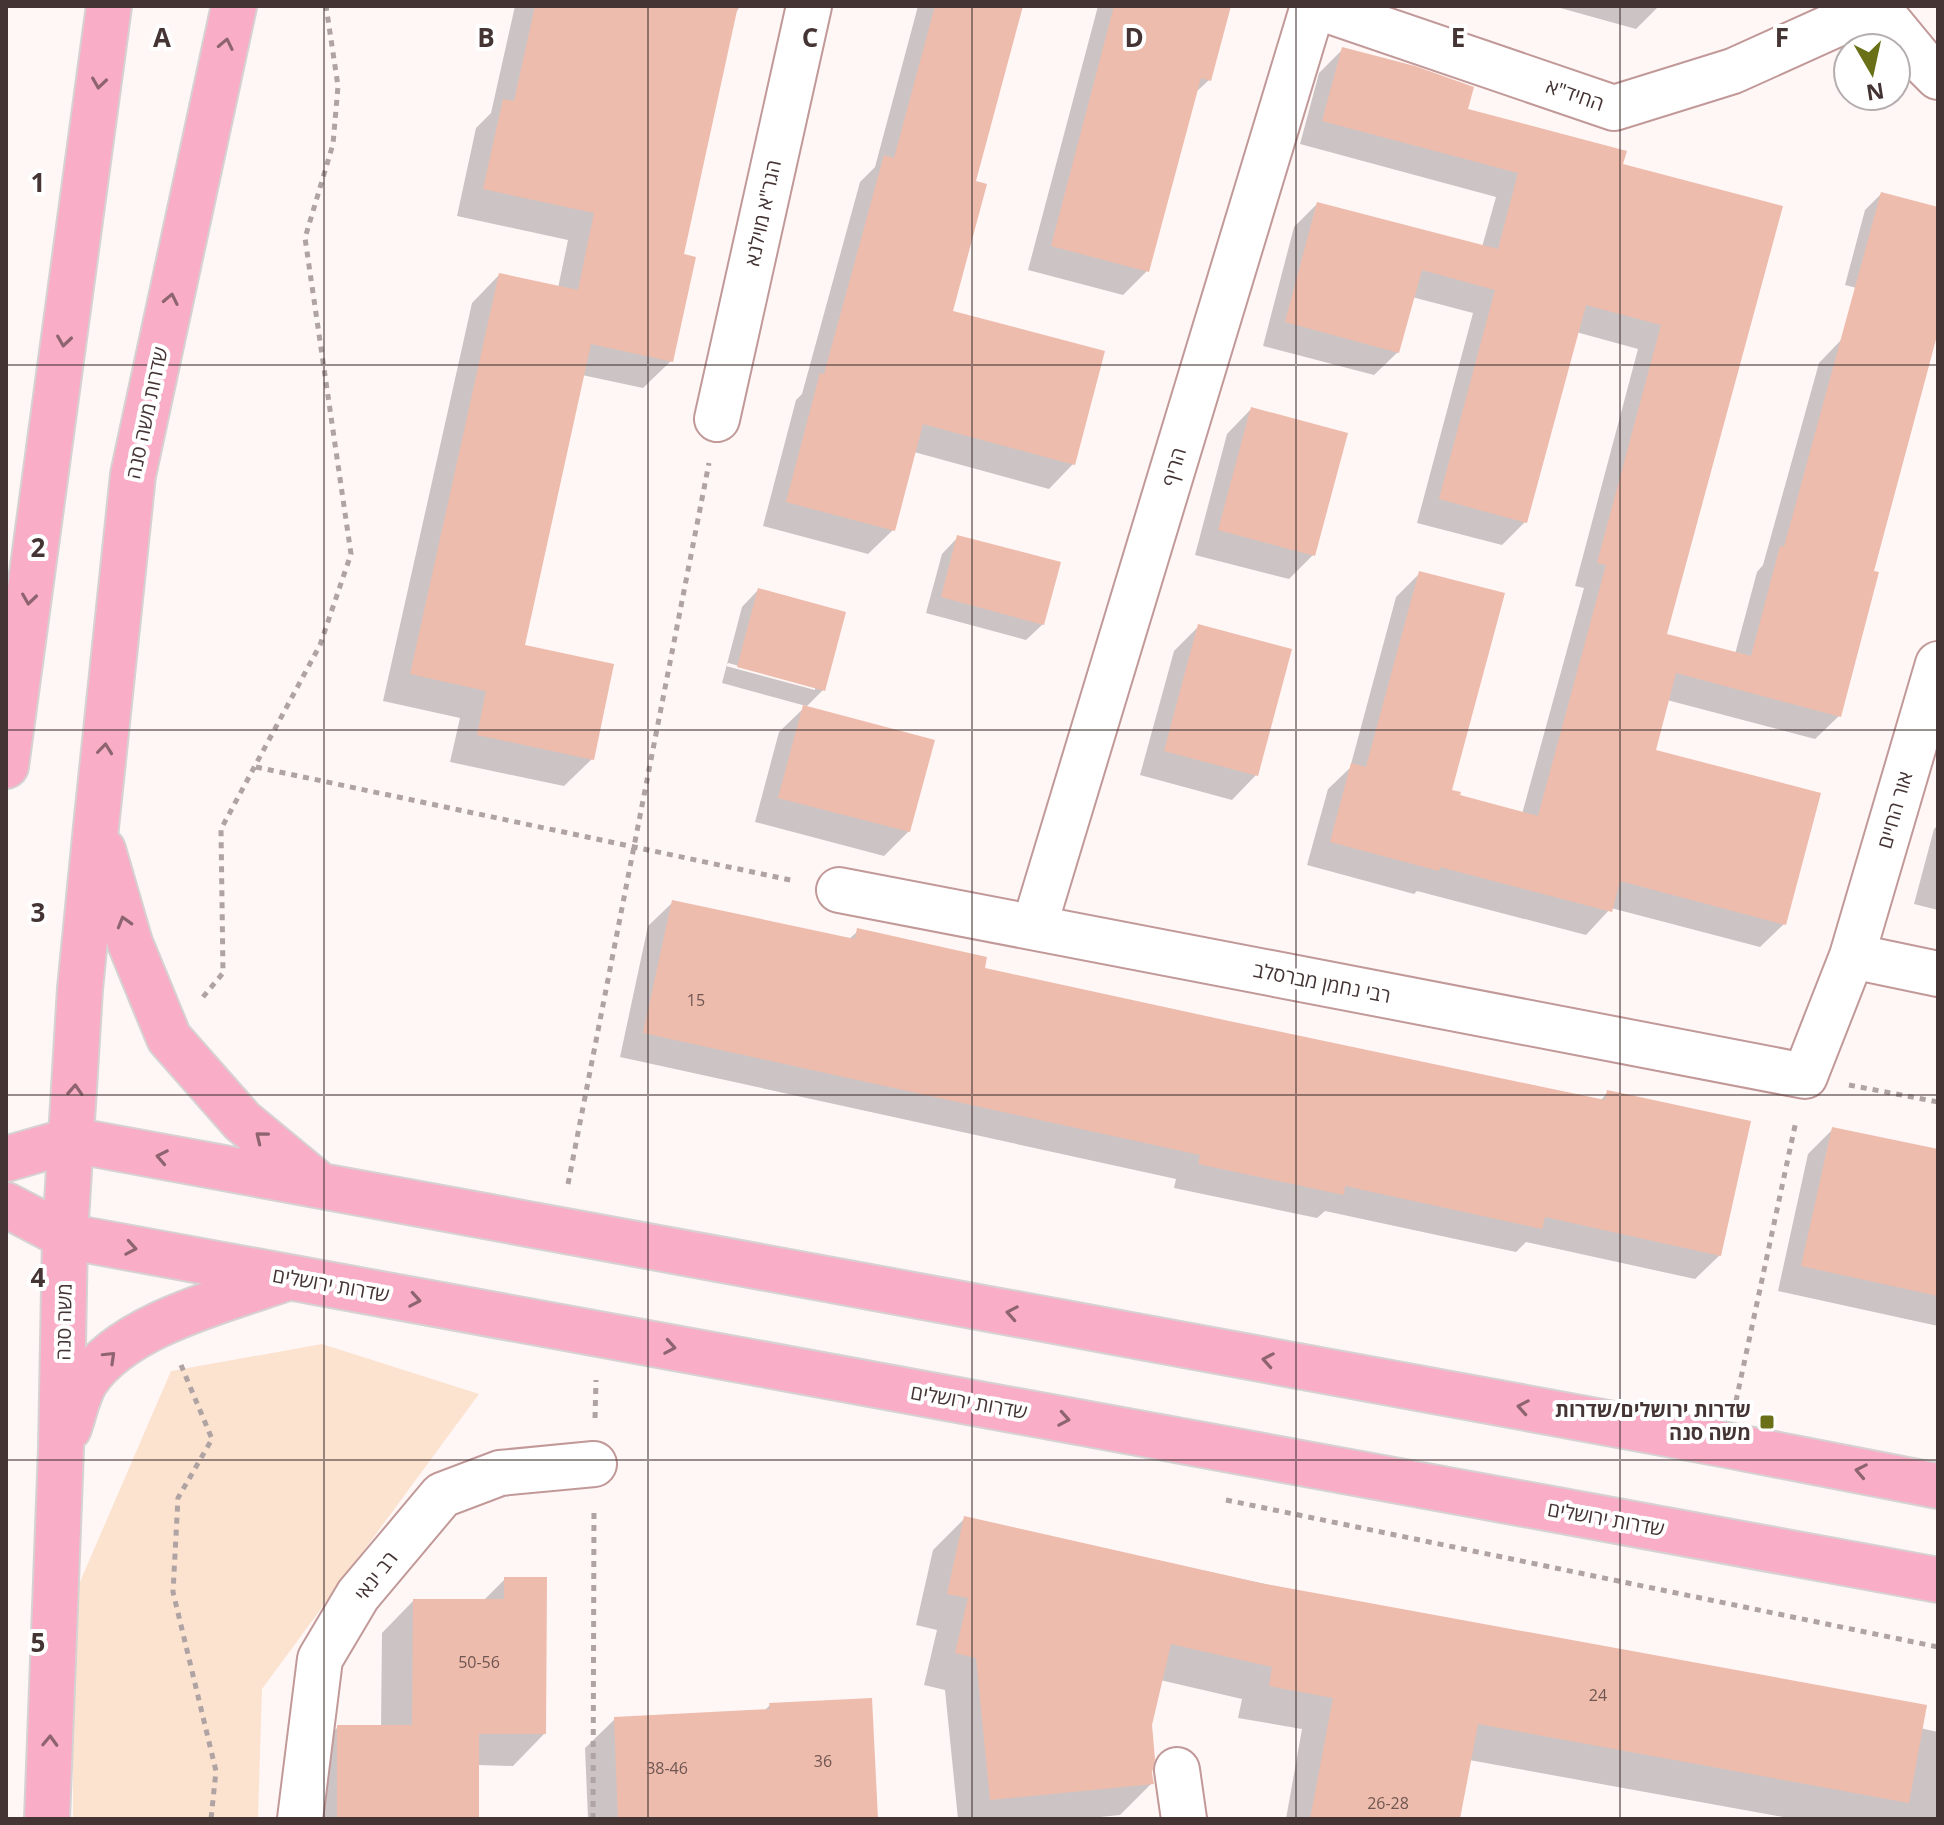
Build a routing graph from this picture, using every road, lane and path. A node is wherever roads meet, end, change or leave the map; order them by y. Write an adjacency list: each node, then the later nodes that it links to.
1 (109, 6): 10 (main road, one-way to 10)
2 (234, 6): 12 (main road, שדרות משה סנה, one-way to 2)
3 (326, 6): 11 (path)
4 (809, 6): 8 (street, הגר"א מוילנא)
5 (1314, 6): 6 (street, החיד"א); 15 (street, הריף)
6 (1876, 6): 7 (street)
7 (1938, 77)
8 (717, 419): 13 (path)
9 (1938, 664): 16 (street, אור החיים)
10 (6, 766)
11 (256, 767): 13 (path); 18 (path)
12 (96, 827): 18 (main road, one-way to 12); 21 (main road, משה סנה, one-way to 12)
13 (634, 847): 14 (path); 25 (path)
14 (839, 890): 15 (street, רבי נחמן מברסלב)
15 (1034, 927): 19 (street, רבי נחמן מברסלב)
16 (1852, 956): 17 (street); 19 (street, אור החיים)
17 (1938, 974)
18 (169, 1038): 23 (main road, one-way to 18)
19 (1805, 1076): 20 (path); 30 (path)
20 (1938, 1102)
21 (72, 1140): 22 (main road); 23 (main road, one-way to 21); 26 (main road, משה סנה)
22 (6, 1159)
23 (322, 1187): 25 (main road)
24 (6, 1205): 26 (main road, שדרות ירושלים)
25 (559, 1230): 30 (main road, one-way to 25)
26 (65, 1236): 27 (main road, שדרות ירושלים, one-way to 27); 31 (main road, משה סנה)
27 (290, 1277): 28 (main road); 35 (main road, שדרות ירושלים, one-way to 35)
28 (164, 1323): 31 (main road, one-way to 28); 39 (path)
29 (596, 1374): 32 (path)
30 (1727, 1445): 33 (main road, one-way to 30)
31 (61, 1449): 38 (main road, משה סנה, one-way to 31)
32 (594, 1464): 40 (street, רב ינאי); 41 (path)
33 (1938, 1486)
34 (1220, 1499): 36 (path)
35 (1938, 1580)
36 (1938, 1647)
37 (1177, 1770): 42 (street)
38 (47, 1819)
39 (211, 1819)
40 (300, 1819)
41 (593, 1819)
42 (1184, 1819)

